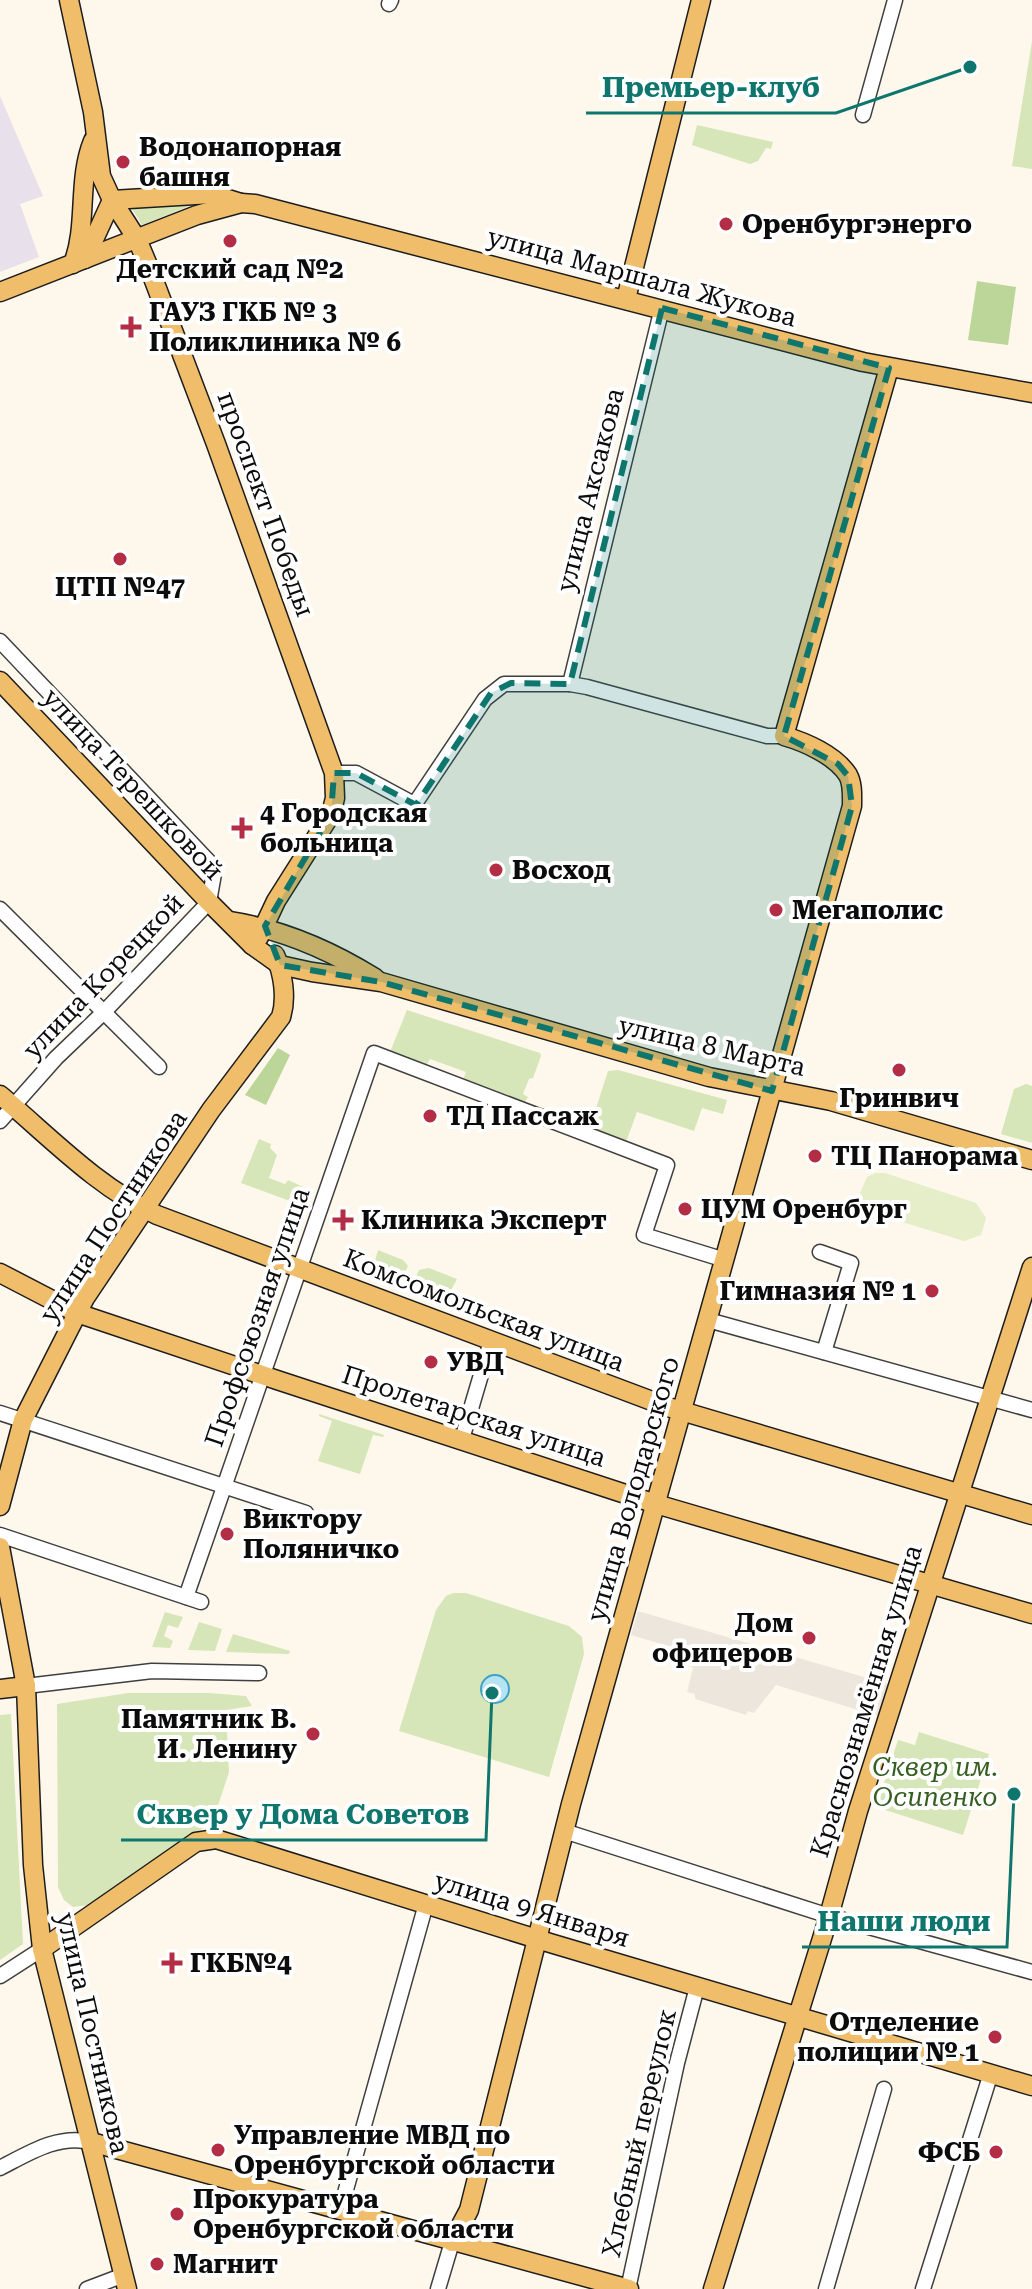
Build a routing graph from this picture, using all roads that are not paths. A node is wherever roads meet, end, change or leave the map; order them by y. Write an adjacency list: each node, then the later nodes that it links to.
1 (69, 0): 5 (main road, проспект Победы)
2 (701, 0): 11 (main road)
3 (895, 0): 4 (street)
4 (863, 115)
5 (96, 134): 6 (main road, проспект Победы); 9 (main road)
6 (112, 200): 7 (main road, улица Маршала Жукова); 8 (main road, проспект Победы); 9 (main road)
7 (241, 203): 8 (main road, улица Маршала Жукова); 11 (main road, улица Маршала Жукова)
8 (137, 239): 9 (main road, улица Маршала Жукова); 19 (main road, проспект Победы)
9 (79, 261): 10 (main road, улица Маршала Жукова)
10 (0, 292)
11 (626, 299): 12 (main road, улица Маршала Жукова)
12 (662, 308): 13 (main road, улица Маршала Жукова); 17 (street, улица Аксакова)
13 (889, 368): 14 (main road, улица Маршала Жукова); 18 (main road)
14 (1032, 393)
15 (0, 641): 20 (street)
16 (0, 681): 20 (main road, улица Терешковой)
17 (570, 684): 18 (street); 19 (street)
18 (784, 736): 29 (main road, улица Володарского)
19 (334, 773): 23 (main road, проспект Победы)
20 (209, 902): 22 (main road, улица Терешковой); 27 (street, улица Корецкой)
21 (0, 909): 27 (street)
22 (229, 921): 23 (main road); 24 (main road, улица Терешковой)
23 (265, 926): 24 (main road, проспект Победы); 25 (main road); 26 (main road, улица 8 Марта)
24 (252, 945): 25 (main road, улица Терешковой)
25 (280, 965): 26 (main road, улица 8 Марта); 33 (main road, улица Постникова)
26 (381, 982): 29 (main road, улица 8 Марта)
27 (103, 1013): 28 (street); 30 (street, улица Корецкой)
28 (159, 1067)
29 (772, 1091): 32 (main road, улица 8 Марта); 35 (main road, улица Володарского)
30 (6, 1100): 31 (street, улица Корецкой); 33 (main road, Комсомольская улица)
31 (0, 1121)
32 (1032, 1160)
33 (146, 1210): 37 (main road, Комсомольская улица); 39 (main road, улица Постникова)
34 (820, 1252): 42 (street)
35 (725, 1260): 37 (street, Профсоюзная улица); 40 (main road, улица Володарского)
36 (1032, 1267): 44 (main road, Краснознамённая улица)
37 (298, 1268): 41 (main road, Комсомольская улица); 43 (street, Профсоюзная улица)
38 (0, 1273): 39 (main road, Пролетарская улица)
39 (77, 1313): 43 (main road, Пролетарская улица); 48 (main road, улица Постникова)
40 (708, 1320): 42 (street); 46 (main road, улица Володарского)
41 (491, 1341): 46 (main road, Комсомольская улица); 49 (street)
42 (824, 1352): 44 (street)
43 (262, 1374): 49 (main road, Пролетарская улица); 50 (street, Профсоюзная улица)
44 (990, 1397): 45 (street); 51 (main road, Краснознамённая улица)
45 (1032, 1410)
46 (683, 1411): 51 (main road, Комсомольская улица); 52 (main road, улица Володарского)
47 (0, 1413): 48 (street)
48 (23, 1420): 50 (street); 53 (main road, улица Постникова)
49 (462, 1439): 52 (main road, Пролетарская улица)
50 (225, 1487): 54 (street); 56 (street, Профсоюзная улица)
51 (958, 1493): 55 (main road, Комсомольская улица); 58 (main road, Краснознамённая улица)
52 (656, 1504): 58 (main road, Пролетарская улица); 63 (main road, улица Володарского)
53 (0, 1506)
54 (306, 1513)
55 (1032, 1515)
56 (0, 1535)
57 (0, 1547): 61 (main road, улица Постникова)
58 (930, 1583): 59 (main road, Пролетарская улица); 65 (main road, Краснознамённая улица)
59 (1032, 1614)
60 (259, 1673): 61 (street)
61 (26, 1686): 62 (main road); 67 (main road, улица Постникова)
62 (0, 1689)
63 (564, 1831): 65 (street); 66 (main road, улица Володарского)
64 (426, 1904): 66 (main road, улица 9 Января); 67 (main road, улица 9 Января); 77 (street)
65 (829, 1916): 68 (street); 71 (main road, Краснознамённая улица)
66 (537, 1939): 70 (main road, улица 9 Января); 78 (main road, улица Володарского)
67 (42, 1949): 69 (street); 75 (main road, улица Постникова)
68 (1032, 1972)
69 (0, 1976)
70 (697, 1987): 71 (main road, улица 9 Января); 82 (street, Хлебный переулок)
71 (797, 2017): 72 (main road, улица 9 Января); 83 (main road, Краснознамённая улица)
72 (991, 2073): 73 (main road, улица 9 Января); 85 (street)
73 (1032, 2086)
74 (884, 2089): 84 (street)
75 (91, 2142): 76 (street); 77 (main road); 79 (main road, улица Постникова)
76 (0, 2168)
77 (340, 2211): 78 (main road)
78 (452, 2242): 81 (street, улица Володарского); 82 (main road)
79 (126, 2282): 80 (street)
80 (87, 2289)
81 (438, 2289)
82 (628, 2289)
83 (713, 2289)
84 (826, 2289)
85 (923, 2289)

